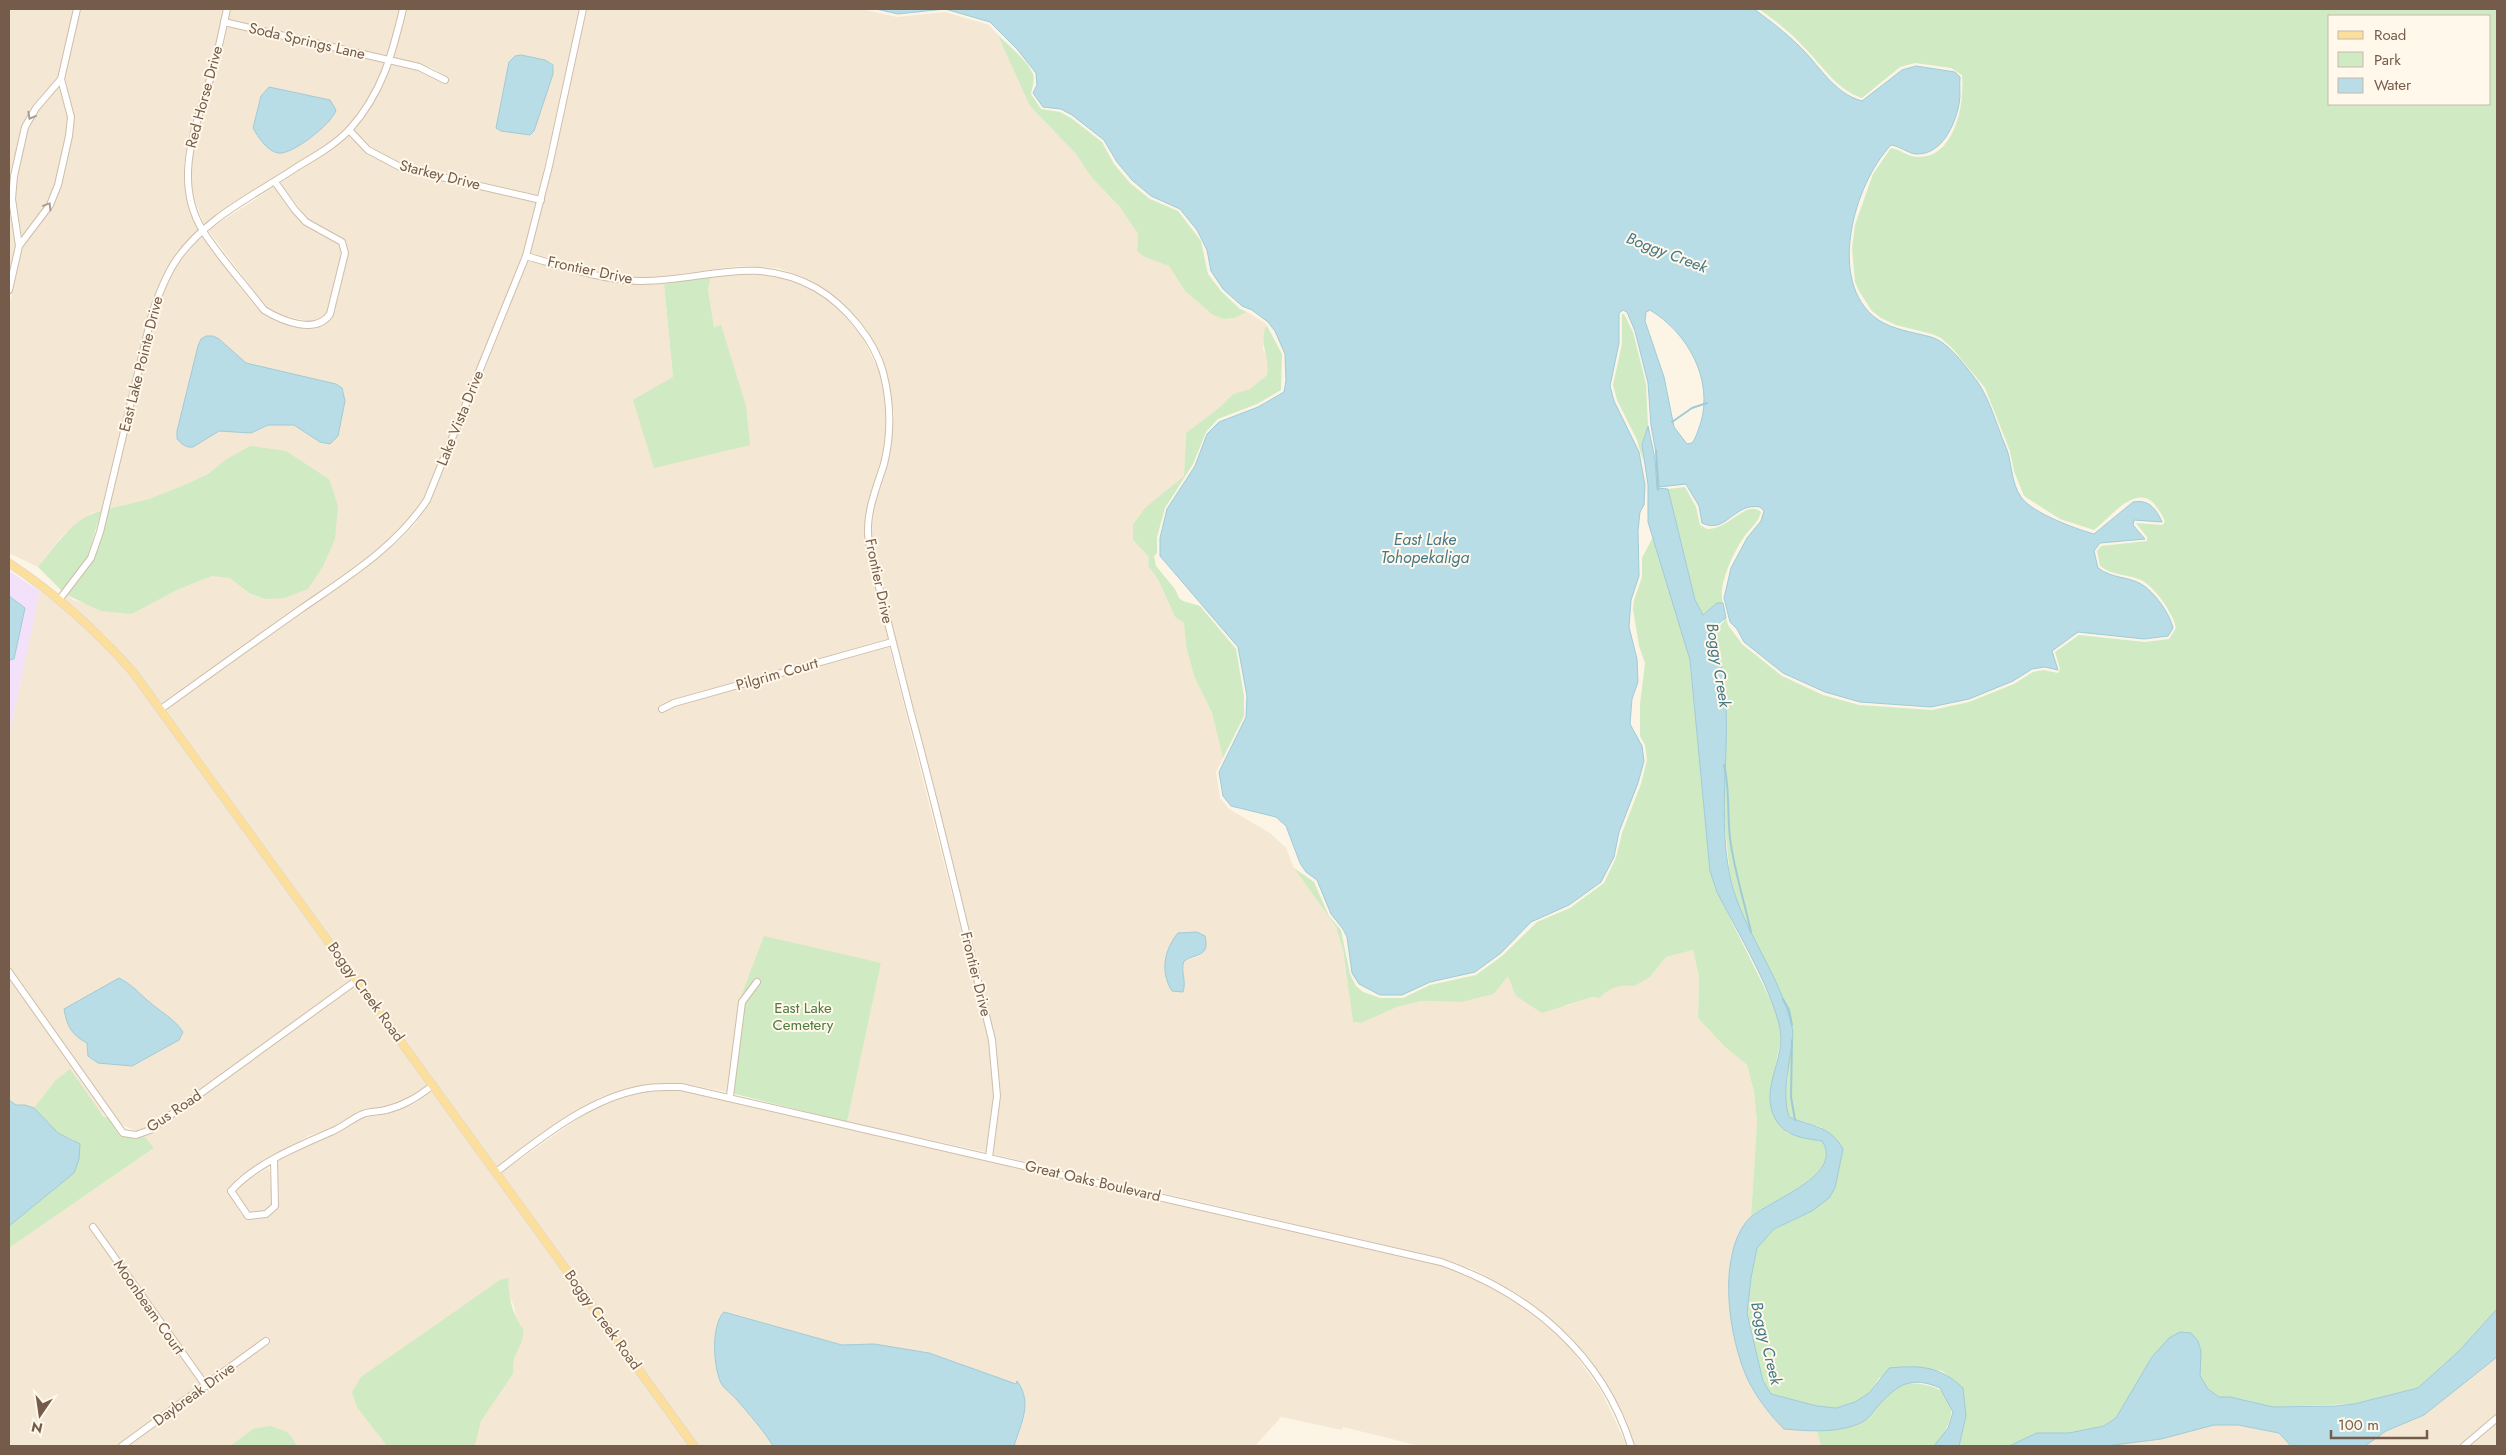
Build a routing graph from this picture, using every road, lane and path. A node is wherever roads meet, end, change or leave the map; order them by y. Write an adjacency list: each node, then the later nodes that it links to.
1 (77, 9): 7 (street)
2 (227, 9): 5 (street)
3 (403, 9): 6 (street, East Lake Pointe Drive)
4 (584, 9): 11 (street, Lake Vista Drive)
5 (224, 22): 6 (street, Soda Springs Lane); 12 (street, Red Horse Drive)
6 (390, 61): 8 (street, Soda Springs Lane); 9 (street, East Lake Pointe Drive)
7 (61, 79): 13 (street, one-way to 7); 13 (street, one-way to 13)
8 (445, 80)
9 (349, 130): 10 (street, East Lake Pointe Drive); 11 (street, Starkey Drive)
10 (275, 182): 12 (street, East Lake Pointe Drive); 12 (street, Red Horse Drive)
11 (541, 200): 14 (street, Lake Vista Drive)
12 (203, 230): 17 (street, East Lake Pointe Drive)
13 (20, 246): 15 (street)
14 (526, 256): 18 (street, Frontier Drive); 19 (street, Lake Vista Drive)
15 (9, 289)
16 (9, 563): 17 (main road, Boggy Creek Road)
17 (59, 600): 19 (main road, Boggy Creek Road)
18 (892, 642): 20 (street, Pilgrim Court); 26 (street, Frontier Drive)
19 (161, 709): 22 (main road, Boggy Creek Road)
20 (662, 709)
21 (9, 972): 22 (street, Gus Road)
22 (357, 980): 24 (main road, Boggy Creek Road)
23 (757, 982): 25 (street)
24 (433, 1085): 27 (street); 28 (main road, Boggy Creek Road)
25 (730, 1096): 26 (street, Great Oaks Boulevard); 28 (street, Great Oaks Boulevard)
26 (989, 1157): 35 (street, Great Oaks Boulevard)
27 (274, 1160): 27 (street)
28 (496, 1172): 34 (main road, Boggy Creek Road)
29 (93, 1227): 31 (street, Moonbeam Court)
30 (266, 1341): 31 (street, Daybreak Drive)
31 (206, 1386): 33 (street, Daybreak Drive)
32 (2497, 1418): 36 (street)
33 (122, 1446)
34 (694, 1446)
35 (1631, 1446)
36 (2464, 1446)

